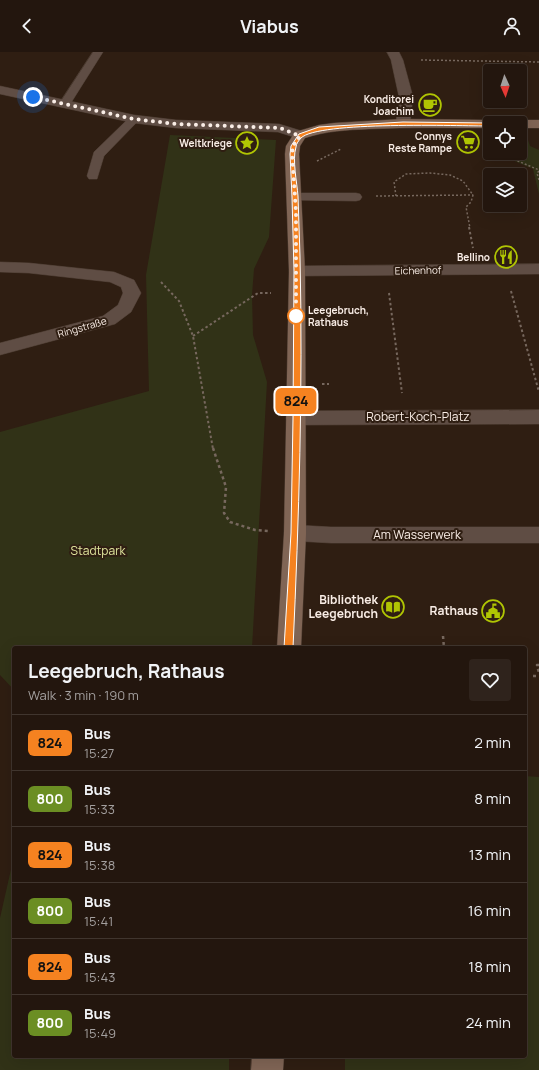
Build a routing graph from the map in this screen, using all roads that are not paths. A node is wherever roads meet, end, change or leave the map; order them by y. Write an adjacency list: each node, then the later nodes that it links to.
1 (98, 52): 4 (lane)
2 (395, 56): 6 (street)
3 (0, 90): 4 (street)
4 (65, 104): 5 (street)
5 (134, 119): 10 (street); 11 (lane)
6 (403, 123): 7 (street); 10 (street)
7 (483, 124)
8 (527, 124): 9 (street)
9 (539, 124)
10 (300, 136): 12 (street)
11 (93, 176)
12 (295, 197): 13 (lane); 16 (street)
13 (356, 197)
14 (0, 267): 17 (street, Ringstraße)
15 (539, 269): 16 (street, Eichenhof)
16 (297, 271): 19 (street)
17 (0, 349)
18 (539, 417): 19 (street, Robert-Koch-Platz)
19 (296, 418): 20 (street)
20 (294, 533): 21 (street, Am Wasserwerk); 22 (street)
21 (539, 535)
22 (289, 646)
23 (268, 1058): 24 (street)
24 (267, 1070)

